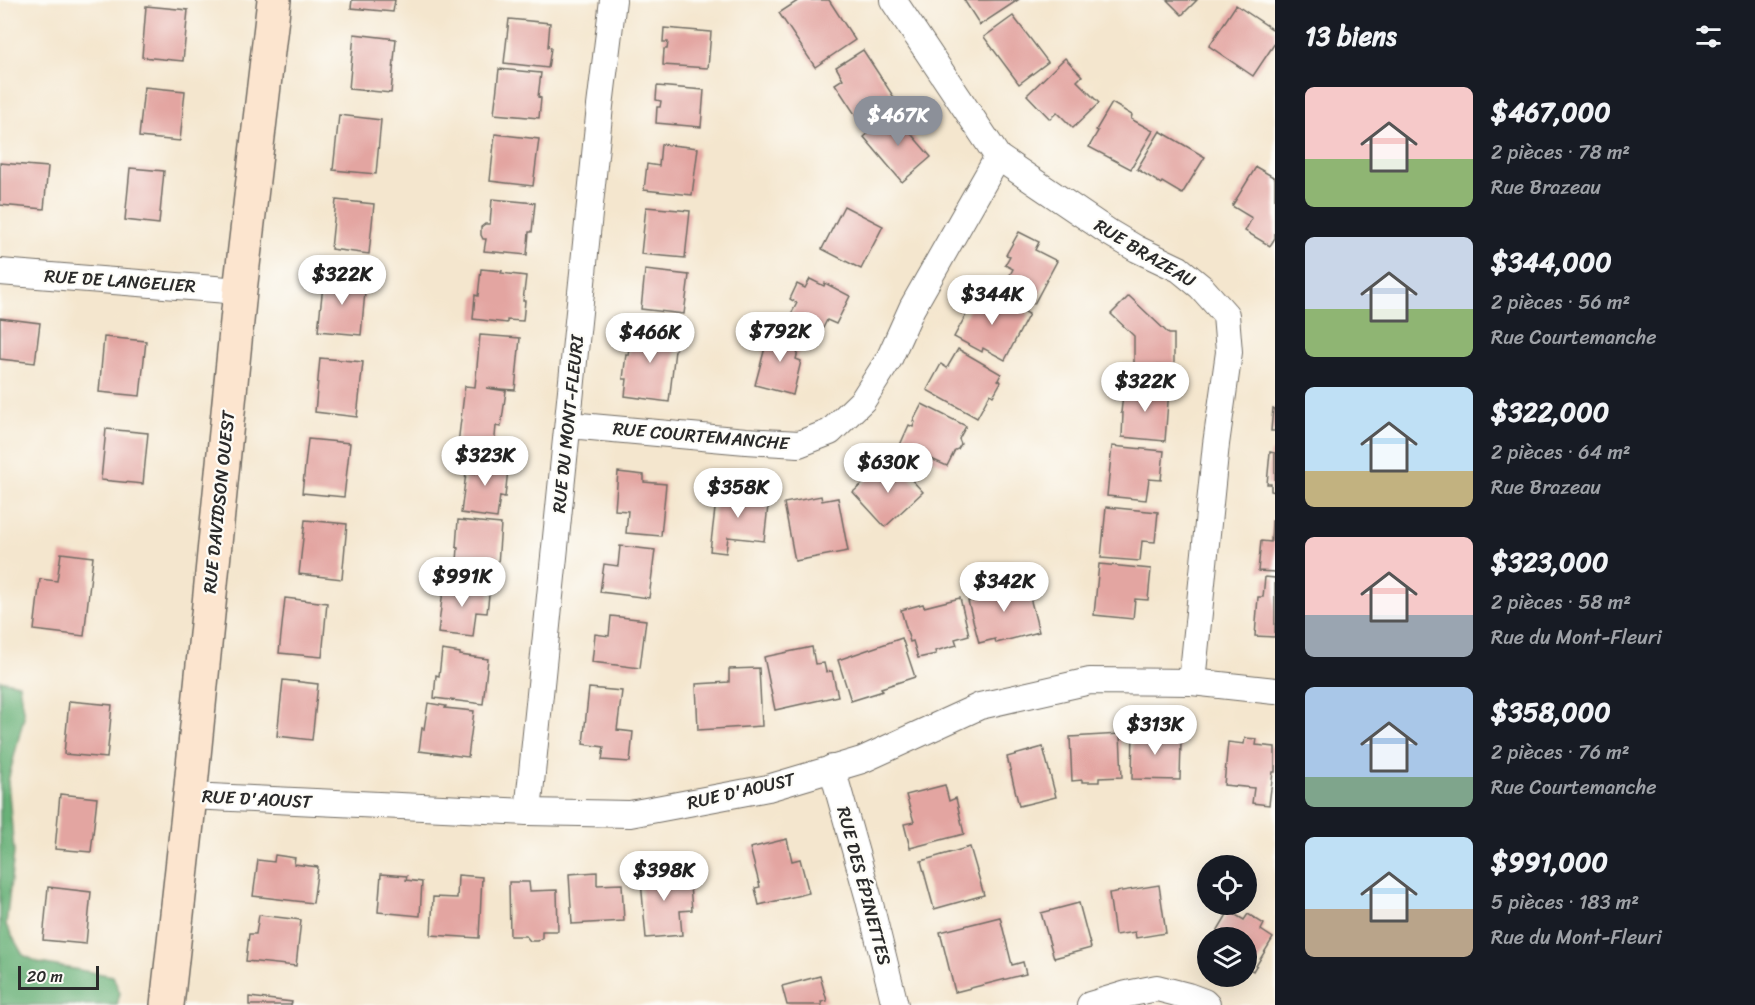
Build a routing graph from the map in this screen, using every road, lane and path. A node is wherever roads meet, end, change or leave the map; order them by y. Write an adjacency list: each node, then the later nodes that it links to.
1 (274, 0): 6 (street, RUE DAVIDSON OUEST)
2 (613, 0): 7 (street, RUE DU MONT-FLEURI)
3 (893, 0): 4 (street, RUE BRAZEAU)
4 (998, 157): 7 (street, RUE COURTEMANCHE); 8 (street, RUE BRAZEAU)
5 (0, 272): 6 (street, RUE DE LANGELIER)
6 (240, 291): 11 (street, RUE DAVIDSON OUEST)
7 (569, 425): 12 (street, RUE DU MONT-FLEURI)
8 (1192, 682): 9 (street, RUE D'AOUST); 10 (street, RUE D'AOUST)
9 (1275, 691)
10 (832, 768): 12 (street, RUE D'AOUST); 14 (street, RUE DES ÉPINETTES)
11 (190, 796): 12 (street, RUE D'AOUST); 13 (street, RUE DAVIDSON OUEST)
12 (528, 812)
13 (167, 1005)
14 (895, 1005)
15 (1090, 1005): 16 (street)
16 (1207, 1005)

